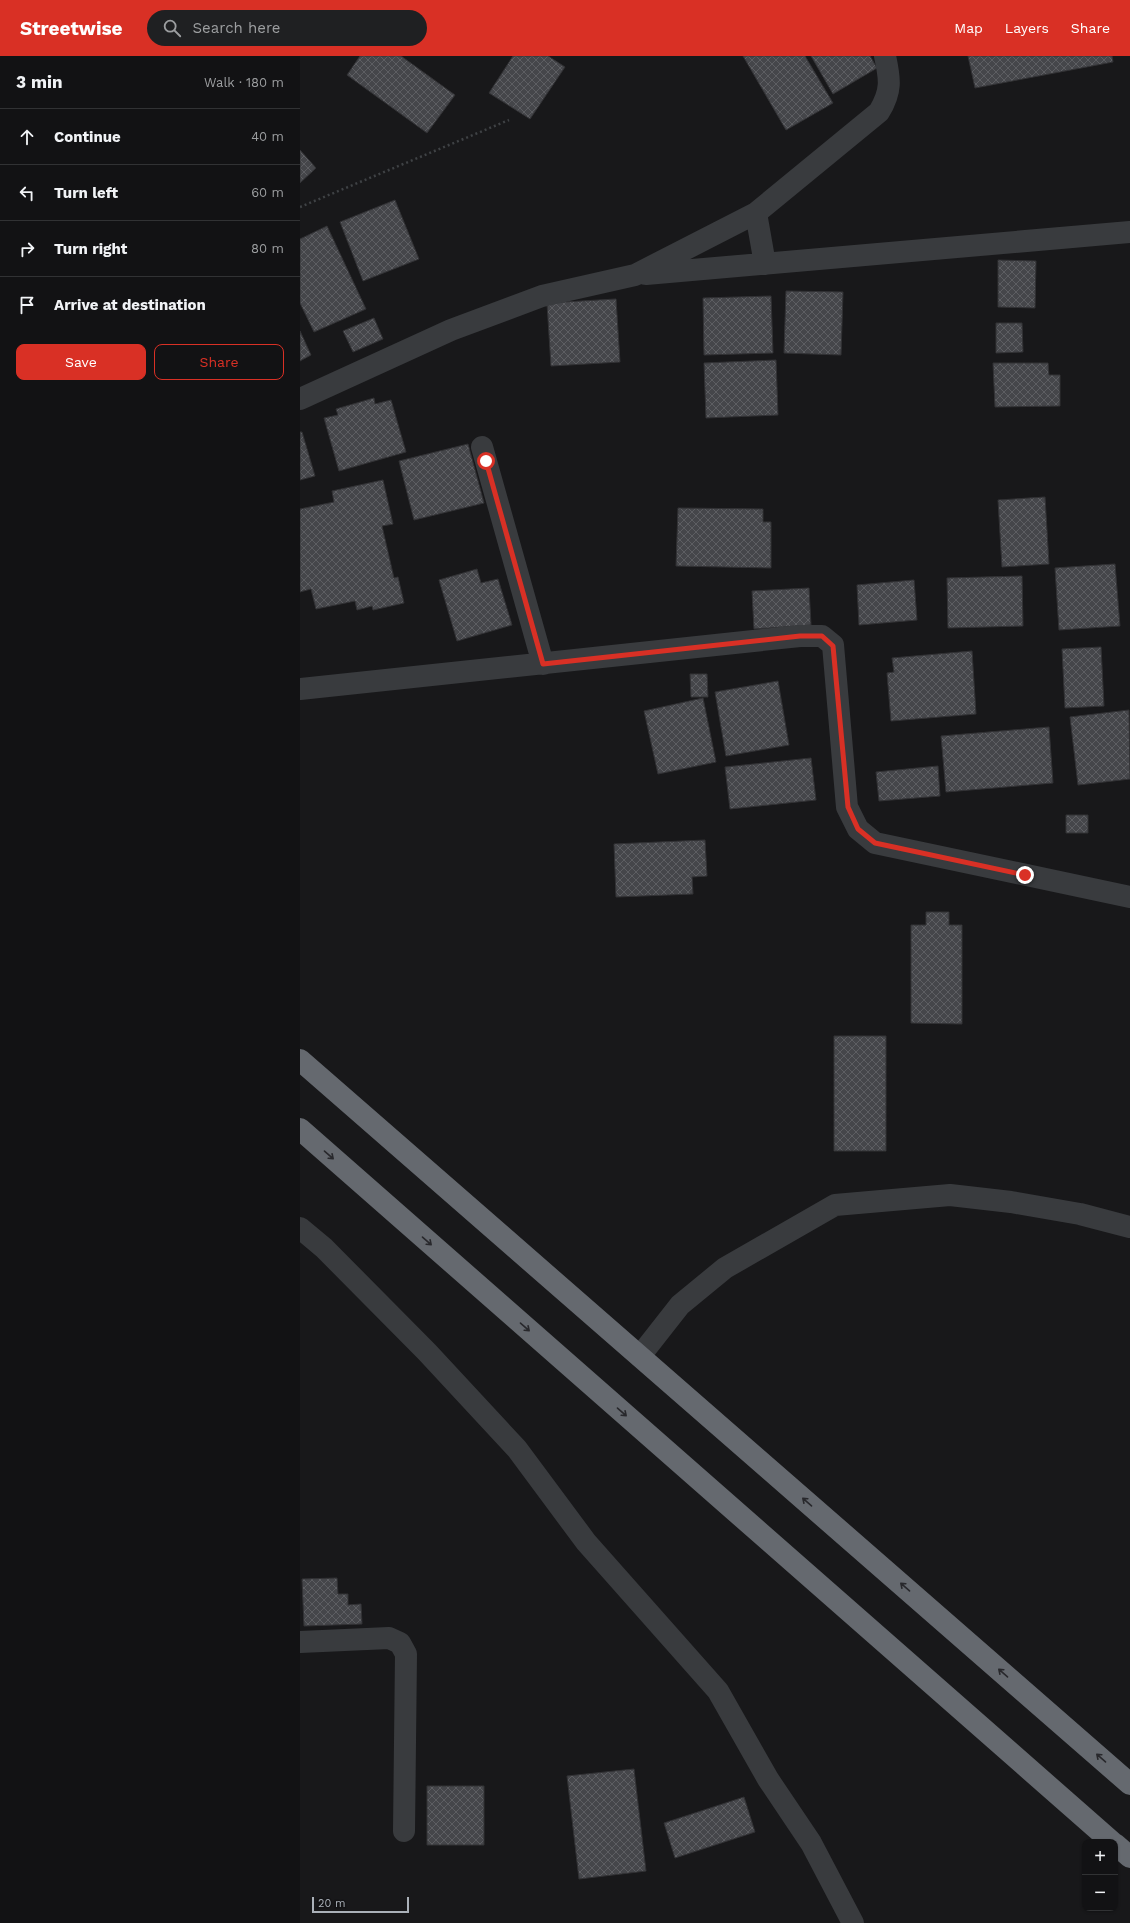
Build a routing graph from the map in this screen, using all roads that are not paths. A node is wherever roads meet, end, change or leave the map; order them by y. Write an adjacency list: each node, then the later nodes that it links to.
1 (885, 56): 2 (street)
2 (756, 213): 4 (street); 5 (street)
3 (1130, 232): 4 (street)
4 (765, 264): 5 (street)
5 (635, 275): 6 (street)
6 (300, 400)
7 (482, 447): 8 (street)
8 (543, 664): 9 (street); 10 (street)
9 (300, 690)
10 (1130, 898)
11 (300, 1060): 15 (highway)
12 (300, 1129): 19 (highway, one-way to 19)
13 (1130, 1227): 15 (street)
14 (300, 1228): 22 (street)
15 (640, 1356): 17 (highway, one-way to 15)
16 (300, 1642): 18 (street)
17 (1130, 1784)
18 (404, 1831)
19 (1109, 1839)
20 (1118, 1847): 21 (highway)
21 (1130, 1857)
22 (853, 1923)

